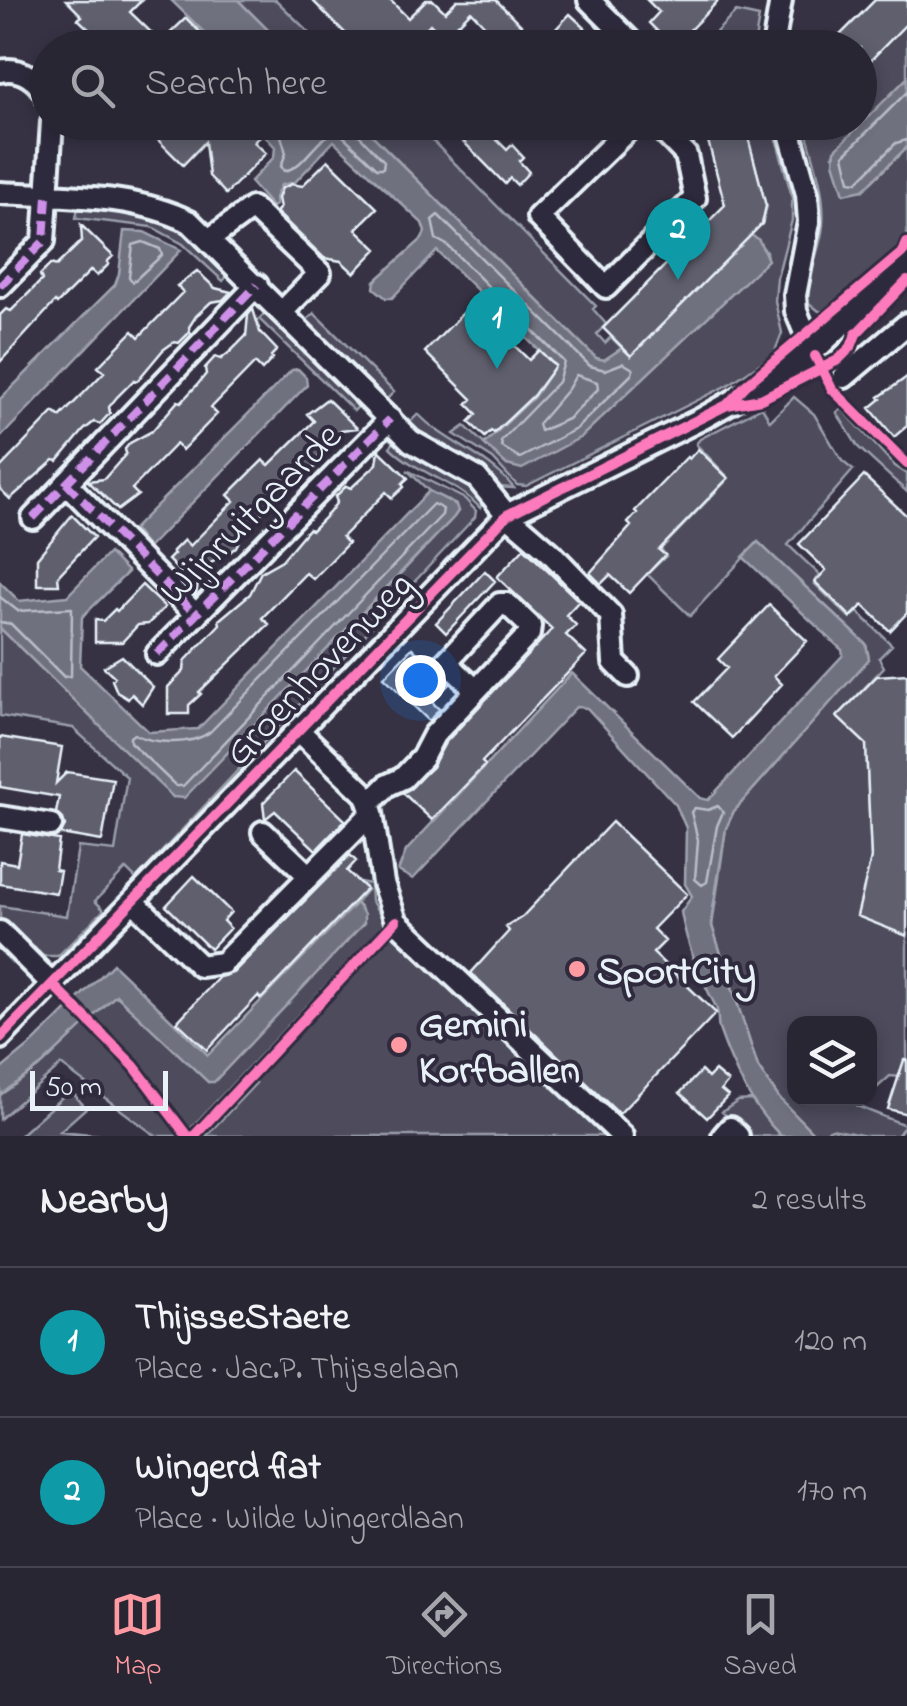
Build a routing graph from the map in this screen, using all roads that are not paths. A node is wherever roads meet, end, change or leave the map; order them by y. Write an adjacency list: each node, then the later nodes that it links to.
1 (589, 0): 3 (street)
2 (781, 0): 4 (street)
3 (619, 30)
4 (777, 30)
5 (0, 71): 6 (street)
6 (30, 78)
7 (51, 140): 12 (street)
8 (617, 140): 9 (street)
9 (671, 140)
10 (792, 140): 19 (street)
11 (0, 193): 12 (street)
12 (46, 196): 13 (street); 16 (street)
13 (210, 239): 15 (street); 17 (street)
14 (907, 264): 19 (street, Groenhovenweg)
15 (257, 285): 17 (street); 22 (street)
16 (0, 286)
17 (283, 311): 21 (street)
18 (907, 324): 20 (street)
19 (813, 352): 23 (street, Groenhovenweg)
20 (844, 377)
21 (390, 419): 23 (street); 25 (street, Wijnruitgaarde)
22 (66, 483): 24 (street); 25 (street)
23 (507, 515): 27 (street); 29 (street, Groenhovenweg)
24 (33, 518)
25 (196, 615): 26 (street, Wijnruitgaarde)
26 (157, 654)
27 (628, 676)
28 (476, 690): 30 (street)
29 (298, 730): 30 (street, Groenhovenweg); 35 (street, Groenhovenweg)
30 (371, 808): 34 (street); 39 (street)
31 (0, 817): 32 (street)
32 (51, 825)
33 (263, 832): 34 (street)
34 (309, 876): 35 (street)
35 (134, 902): 37 (street, Groenhovenweg)
36 (0, 932): 37 (street)
37 (53, 985): 38 (street, Groenhovenweg)
38 (0, 1038)
39 (622, 1136)
40 (723, 1136): 41 (street)
41 (738, 1136)

